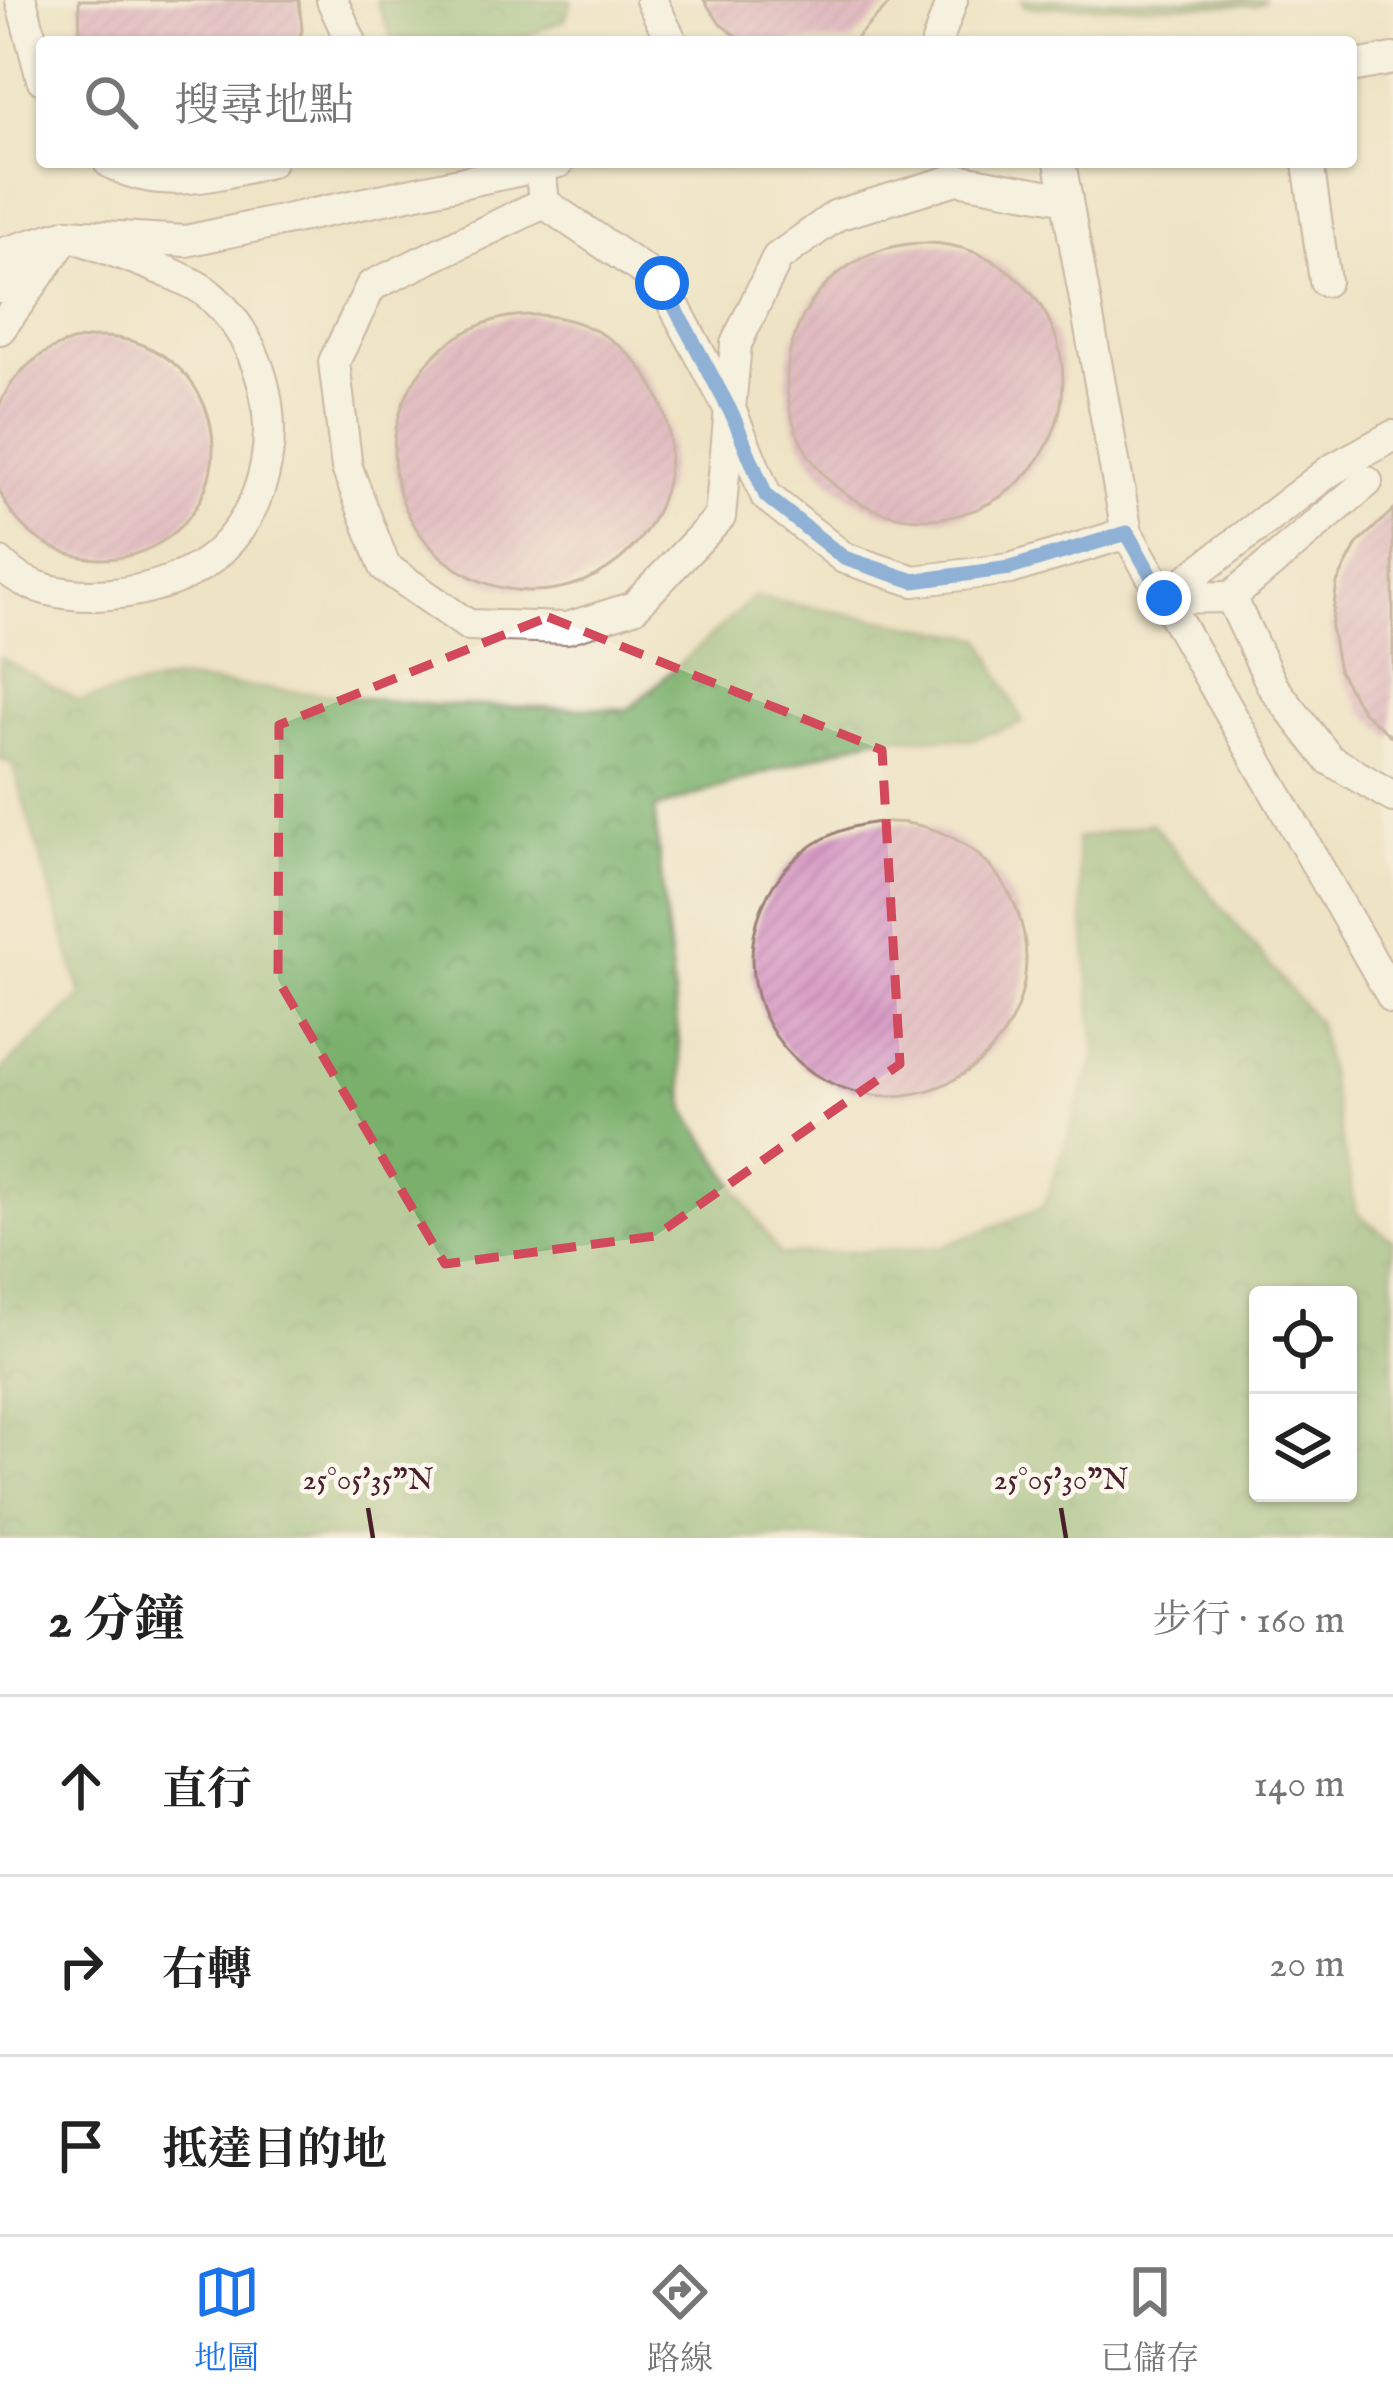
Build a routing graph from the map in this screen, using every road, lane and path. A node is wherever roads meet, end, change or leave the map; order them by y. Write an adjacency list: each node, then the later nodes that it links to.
1 (21, 0): 10 (lane)
2 (332, 0): 6 (lane)
3 (358, 0): 7 (lane)
4 (651, 0): 8 (lane)
5 (952, 0): 9 (lane)
6 (348, 36)
7 (363, 36)
8 (669, 36)
9 (939, 36)
10 (36, 56)
11 (1393, 59): 12 (lane)
12 (1357, 66)
13 (119, 168): 14 (lane)
14 (246, 168)
15 (531, 168): 21 (lane)
16 (549, 168): 20 (lane)
17 (1061, 168): 19 (lane)
18 (1309, 168): 23 (lane)
19 (1067, 199): 26 (lane); 29 (lane)
20 (544, 203): 26 (lane); 26 (lane)
21 (68, 234): 22 (lane); 24 (lane); 25 (lane); 30 (lane)
22 (0, 254)
23 (1325, 280)
24 (0, 287)
25 (0, 329)
26 (733, 416): 29 (lane)
27 (1393, 436): 32 (lane)
28 (1367, 482): 31 (lane)
29 (1127, 533): 32 (lane)
30 (0, 562)
31 (1231, 597): 32 (lane); 33 (lane)
32 (1164, 598): 34 (lane)
33 (1393, 797)
34 (1393, 998)

